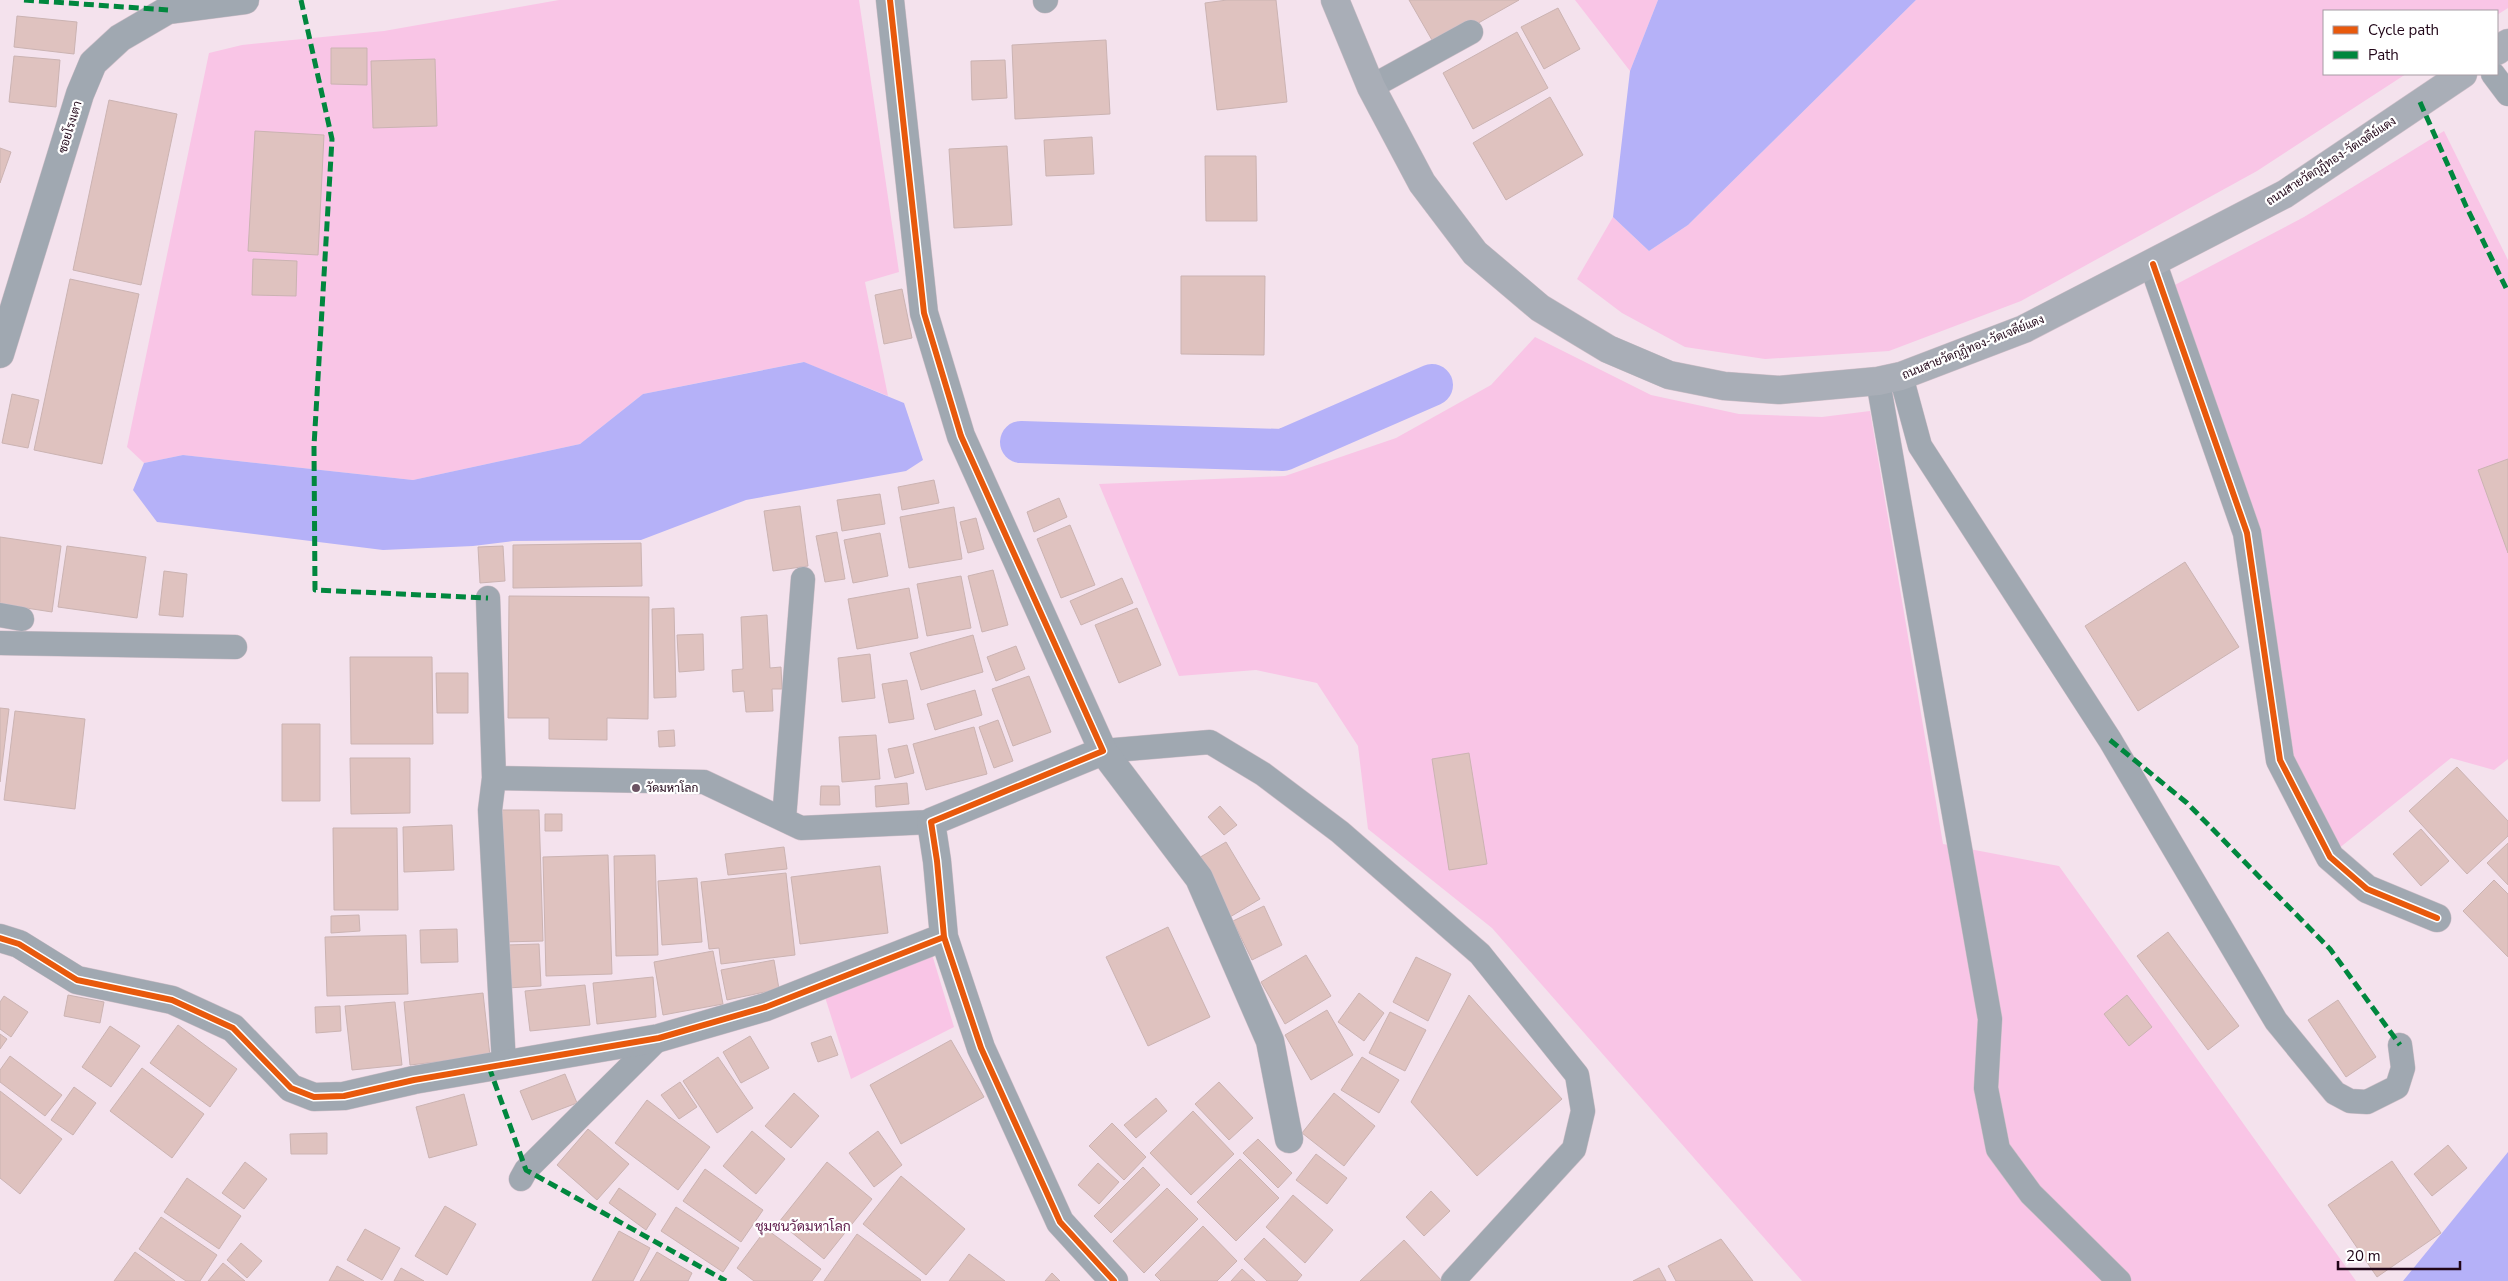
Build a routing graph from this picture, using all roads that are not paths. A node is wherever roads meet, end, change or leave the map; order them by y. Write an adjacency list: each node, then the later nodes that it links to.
1 (245, 0): 10 (street, ซอยโรงเตา)
2 (890, 0): 16 (street)
3 (1335, 0): 7 (main road, ถนนสายวัดกุฎีทอง-วัดเจดีย์แดง)
4 (1471, 32): 7 (lane)
5 (2462, 75): 9 (main road, ถนนสายวัดกุฎีทอง-วัดเจดีย์แดง)
6 (2494, 75): 8 (lane)
7 (1371, 87): 11 (main road, ถนนสายวัดกุฎีทอง-วัดเจดีย์แดง)
8 (2508, 94)
9 (2153, 264): 11 (main road, ถนนสายวัดกุฎีทอง-วัดเจดีย์แดง); 20 (street)
10 (1, 348)
11 (1889, 378): 24 (lane); 30 (lane)
12 (803, 579): 18 (lane)
13 (488, 598): 17 (lane)
14 (0, 643): 15 (lane)
15 (235, 647)
16 (1103, 751): 19 (street); 26 (street); 29 (lane)
17 (494, 778): 18 (lane); 25 (lane)
18 (784, 819): 19 (lane)
19 (931, 822): 21 (street)
20 (2437, 918)
21 (944, 937): 23 (street); 28 (street)
22 (0, 938): 25 (street)
23 (659, 1038): 25 (street); 27 (lane)
24 (2400, 1045)
25 (504, 1064)
26 (1289, 1139)
27 (521, 1179)
28 (1114, 1281)
29 (1453, 1281)
30 (2119, 1281)

